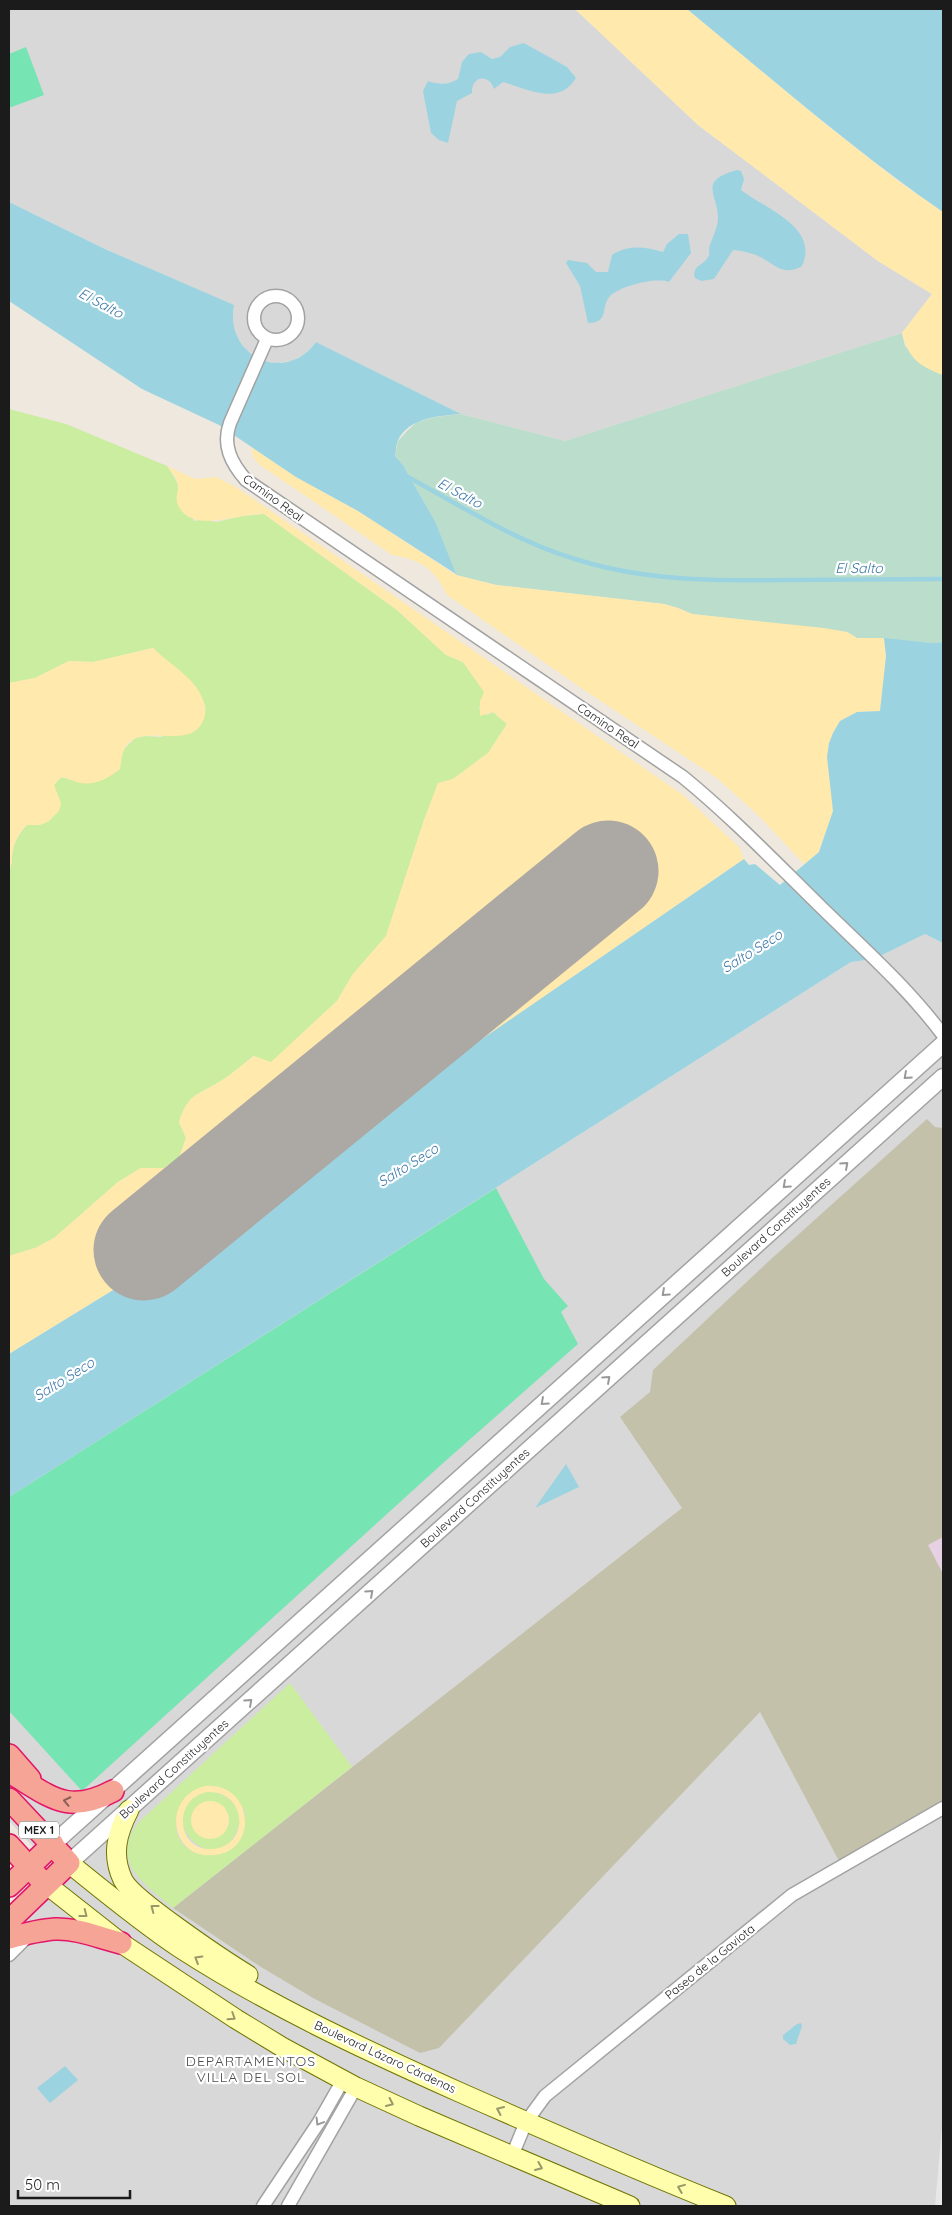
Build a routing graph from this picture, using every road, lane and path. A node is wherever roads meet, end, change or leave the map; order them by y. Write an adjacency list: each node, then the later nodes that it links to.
1 (267, 339): 2 (street, Camino Real)
2 (943, 1035)
3 (943, 1044): 7 (street, Boulevard Constituyentes, one-way to 7)
4 (943, 1077): 11 (street, Boulevard Constituyentes, one-way to 4)
5 (9, 1755): 8 (highway)
6 (9, 1772): 8 (highway)
7 (112, 1791): 8 (highway, one-way to 8); 12 (street, Boulevard Constituyentes)
8 (43, 1792)
9 (9, 1799): 12 (highway, MEX 1)
10 (943, 1808): 25 (street, Paseo de la Gaviota)
11 (129, 1810): 14 (street, Boulevard Constituyentes); 23 (main road, one-way to 11)
12 (53, 1844): 14 (highway, MEX 1); 15 (highway, Boulevard Constituyentes / MEX 1)
13 (9, 1845): 15 (highway, MEX 1)
14 (69, 1863): 16 (highway, Boulevard Constituyentes); 23 (main road, Boulevard Lázaro Cárdenas, one-way to 14)
15 (30, 1867): 16 (highway, MEX 1); 17 (highway, Boulevard Constituyentes / MEX 1)
16 (46, 1884): 18 (highway, Boulevard Constituyentes); 21 (main road, one-way to 21)
17 (9, 1886)
18 (9, 1921)
19 (32, 1932): 20 (highway); 21 (highway); 22 (street)
20 (9, 1938)
21 (121, 1943): 24 (main road, one-way to 24)
22 (9, 1955)
23 (369, 2052): 25 (main road, Boulevard Lázaro Cárdenas, one-way to 23)
24 (350, 2083): 26 (main road, one-way to 26); 27 (street, one-way to 27); 28 (street)
25 (526, 2122): 26 (street, Paseo de la Gaviota); 30 (main road, Boulevard Lázaro Cárdenas, one-way to 25)
26 (512, 2156): 29 (main road, one-way to 29)
27 (263, 2206)
28 (288, 2206)
29 (630, 2206)
30 (726, 2206)

